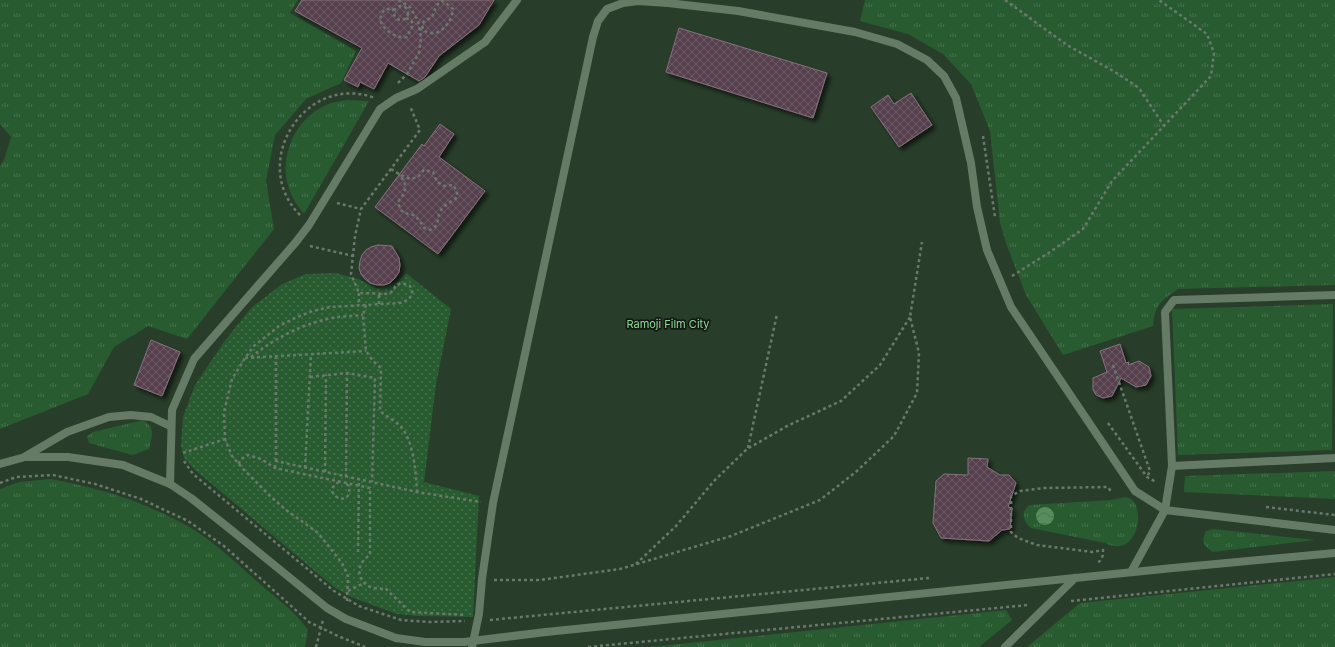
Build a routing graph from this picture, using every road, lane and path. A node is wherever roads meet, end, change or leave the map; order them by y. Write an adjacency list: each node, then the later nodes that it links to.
1 (398, 0): 5 (path)
2 (517, 0): 9 (lane)
3 (1005, 0): 12 (path)
4 (1159, 0): 12 (path)
5 (404, 5): 6 (path); 7 (path); 8 (path)
6 (394, 11): 7 (path); 7 (path)
7 (405, 18)
8 (421, 29): 8 (path); 10 (path)
9 (406, 94): 10 (lane); 14 (path)
10 (396, 98): 11 (lane)
11 (388, 104): 16 (lane); 19 (path)
12 (1164, 126): 23 (path)
13 (984, 136): 18 (path)
14 (391, 169): 15 (path); 17 (path)
15 (399, 174): 15 (path)
16 (324, 200): 17 (path); 19 (lane)
17 (361, 209): 22 (path)
18 (995, 219)
19 (309, 225): 20 (lane)
20 (296, 242): 22 (path); 45 (lane)
21 (922, 242): 34 (path)
22 (353, 256): 26 (path)
23 (1013, 274): 24 (path); 25 (path)
24 (1016, 280)
25 (1001, 282): 69 (lane); 71 (lane)
26 (359, 293): 27 (path); 31 (path)
27 (379, 295): 30 (path); 30 (path)
28 (1335, 295): 53 (lane)
29 (366, 305): 30 (path); 31 (path); 33 (path)
30 (379, 305)
31 (359, 306): 39 (path)
32 (777, 314): 47 (path)
33 (363, 315): 35 (path); 38 (path)
34 (910, 317): 47 (path); 77 (path)
35 (366, 350): 36 (path); 67 (path)
36 (311, 354): 37 (path); 43 (path)
37 (276, 356): 38 (path); 50 (path)
38 (251, 357): 39 (path)
39 (245, 358): 46 (path)
40 (1113, 365): 58 (path)
41 (347, 373): 42 (path); 57 (path); 61 (path)
42 (326, 375): 43 (path); 56 (path)
43 (310, 377): 55 (path)
44 (1107, 422): 58 (path)
45 (170, 426): 48 (lane); 64 (lane)
46 (225, 439): 52 (path); 85 (path)
47 (748, 449): 77 (path)
48 (26, 456): 51 (lane); 64 (lane)
49 (1335, 458): 53 (lane)
50 (276, 461): 54 (path); 55 (path)
51 (0, 464)
52 (239, 465): 54 (path); 84 (path)
53 (1172, 466): 66 (lane)
54 (275, 468): 60 (path)
55 (305, 468): 56 (path)
56 (325, 472): 57 (path)
57 (346, 477): 59 (path)
58 (1147, 477): 66 (path)
59 (359, 479): 61 (path); 65 (path)
60 (340, 482): 63 (path); 63 (path)
61 (372, 482): 67 (path)
62 (0, 483): 90 (path)
63 (345, 483): 65 (path)
64 (170, 484): 87 (lane)
65 (359, 485): 74 (path); 83 (path)
66 (1168, 490): 71 (lane)
67 (417, 492): 69 (path)
68 (1112, 493): 76 (path)
69 (492, 503): 82 (lane)
70 (1265, 507): 72 (path)
71 (1165, 510): 73 (lane); 78 (lane)
72 (1335, 515)
73 (1335, 530)
74 (358, 552)
75 (1335, 553): 78 (lane)
76 (1092, 562)
77 (636, 565): 82 (path)
78 (1131, 572): 81 (lane)
79 (1335, 574): 86 (path)
80 (934, 577): 88 (path)
81 (1075, 578): 86 (lane); 89 (lane, bridge)
82 (482, 579): 88 (lane)
83 (364, 584): 84 (path); 88 (path)
84 (348, 590): 85 (path)
85 (347, 599): 88 (path); 89 (path)
86 (1050, 603): 94 (path); 95 (lane)
87 (327, 608): 89 (lane); 90 (path)
88 (478, 617): 93 (lane)
89 (346, 619)
90 (321, 628): 91 (path); 92 (path)
91 (316, 647)
92 (365, 647)
93 (472, 647)
94 (588, 647)
95 (1005, 647)

